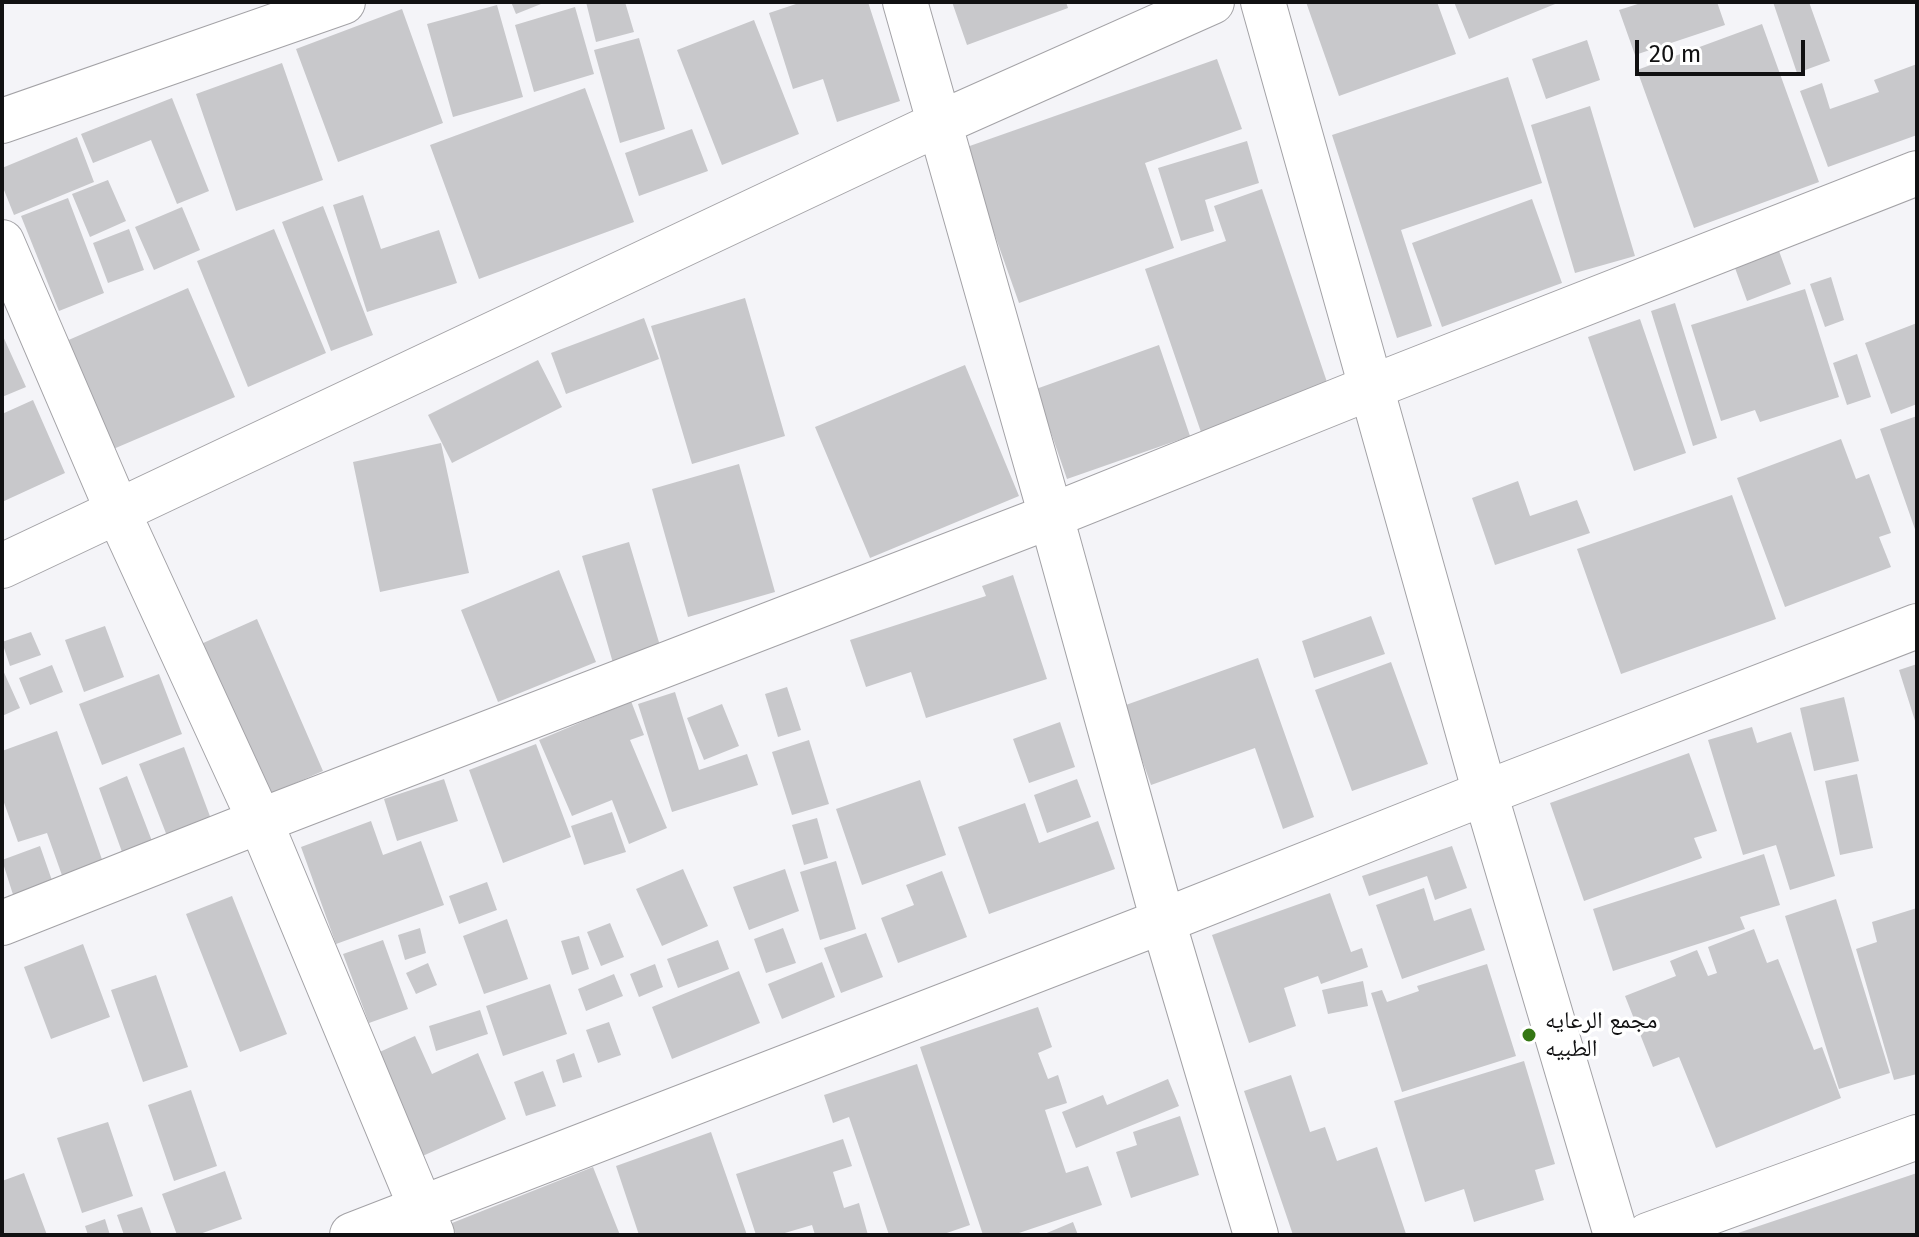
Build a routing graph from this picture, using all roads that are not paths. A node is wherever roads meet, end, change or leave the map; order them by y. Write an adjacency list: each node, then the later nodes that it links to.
1 (343, 2): 5 (street)
2 (905, 2): 6 (street)
3 (1212, 2): 6 (street)
4 (1263, 2): 9 (street)
5 (2, 121)
6 (938, 124): 10 (street); 11 (street)
7 (1917, 173): 9 (street)
8 (2, 242): 10 (street)
9 (1372, 387): 11 (street); 14 (street)
10 (118, 512): 12 (street); 15 (street)
11 (1051, 516): 15 (street); 16 (street)
12 (2, 566)
13 (1917, 626): 14 (street)
14 (1485, 793): 16 (street); 22 (street)
15 (260, 821): 17 (street); 19 (street)
16 (1163, 921): 19 (street); 21 (street)
17 (2, 923)
18 (1917, 1137): 23 (street)
19 (427, 1221): 20 (street)
20 (352, 1235)
21 (1256, 1235)
22 (1616, 1235)
23 (1648, 1235)

